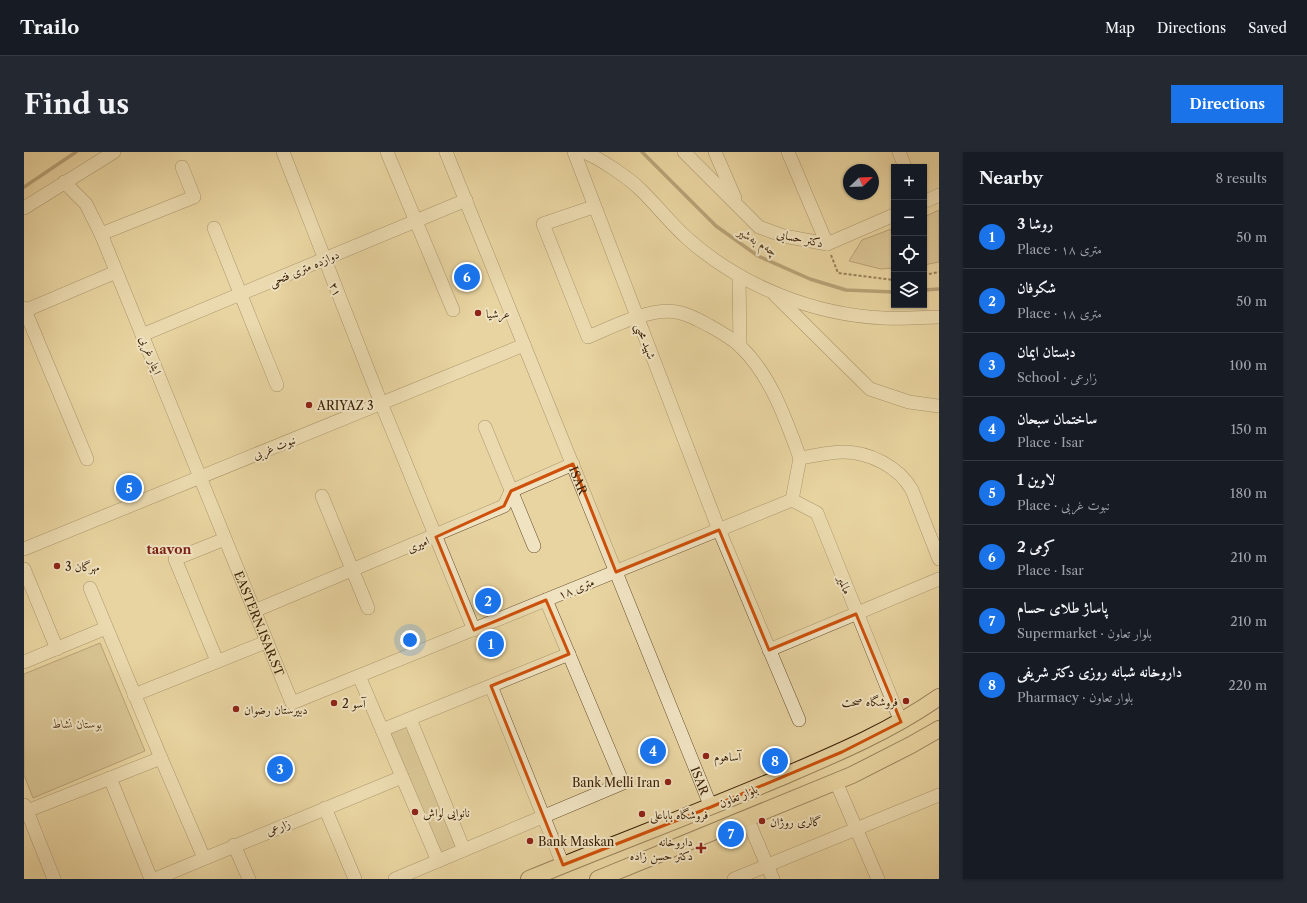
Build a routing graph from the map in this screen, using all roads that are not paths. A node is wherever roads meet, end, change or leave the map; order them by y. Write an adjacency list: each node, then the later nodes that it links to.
1 (114, 152): 13 (street)
2 (283, 152): 25 (street, ۲۱)
3 (387, 152): 21 (street)
4 (446, 152): 15 (street, ISAR)
5 (574, 152): 18 (street, شهید محبی)
6 (584, 152): 27 (street)
7 (684, 152): 17 (street, دکتر حسابی)
8 (715, 152): 17 (street)
9 (788, 152): 24 (street)
10 (899, 152): 11 (street)
11 (904, 164)
12 (182, 167): 23 (street)
13 (64, 182): 19 (street); 23 (street, ایثار غربی)
14 (939, 195): 16 (street)
15 (466, 200): 21 (street, دوازده متری فتحی); 35 (street, ISAR)
16 (927, 201)
17 (737, 203): 24 (street, دکتر حسابی)
18 (593, 207): 33 (street, شهید محبی); 33 (street)
19 (24, 208)
20 (891, 216): 24 (street, دکتر حسابی)
21 (416, 221): 25 (street, دوازده متری فتحی); 31 (street)
22 (214, 228): 29 (street)
23 (101, 234): 26 (street, ایثار غربی)
24 (827, 244)
25 (324, 260): 29 (street, دوازده متری فتحی); 38 (street, ۲۱)
26 (116, 272): 30 (street); 34 (street, ایثار غربی)
27 (739, 277): 28 (street); 36 (street)
28 (773, 293): 32 (street); 39 (street)
29 (241, 294): 34 (street, دوازده متری فتحی); 37 (street)
30 (24, 310): 42 (street)
31 (453, 310)
32 (939, 317)
33 (636, 318): 36 (street); 48 (street, شهید محبی)
34 (142, 335): 44 (street, ایثار غربی)
35 (524, 345): 38 (street, نبوت غربی); 43 (street, ISAR)
36 (740, 346): 41 (street)
37 (277, 384)
38 (381, 403): 44 (street, نبوت غربی); 49 (street, ۲۱)
39 (939, 406)
40 (485, 427): 45 (street)
41 (800, 458): 47 (street); 53 (street)
42 (87, 459)
43 (572, 464): 45 (street); 56 (street, ISAR)
44 (200, 477): 50 (street, EASTERN.ISAR.ST); 51 (street, نبوت غربی)
45 (511, 491): 49 (street, امیری); 52 (street)
46 (322, 496): 55 (street)
47 (792, 500): 48 (street, ۱۸ متری); 62 (street, مالمیر)
48 (719, 530): 56 (street, ۱۸ متری); 67 (street, شهید محبی)
49 (436, 536): 55 (street, امیری); 64 (street, ۲۱)
50 (225, 538): 61 (street, EASTERN.ISAR.ST); 69 (street)
51 (25, 546)
52 (534, 546)
53 (939, 559)
54 (24, 569): 66 (street)
55 (353, 571): 60 (street); 61 (street, امیری)
56 (616, 572): 59 (street, ۱۸ متری); 85 (street, ISAR)
57 (939, 579): 62 (street)
58 (90, 588): 63 (street)
59 (546, 600): 64 (street, ۱۸ متری); 68 (street)
60 (368, 608)
61 (254, 611): 65 (street, EASTERN.ISAR.ST)
62 (856, 614): 67 (street); 77 (street, مالمیر)
63 (106, 628): 66 (street); 73 (street)
64 (474, 630): 71 (street, ۱۸ متری)
65 (266, 642): 69 (street); 71 (street, EASTERN.ISAR.ST)
66 (57, 649): 70 (street)
67 (769, 650): 76 (street, شهید محبی)
68 (569, 654): 72 (street); 88 (street)
69 (217, 661): 73 (street)
70 (24, 662)
71 (359, 676): 79 (street)
72 (491, 686): 75 (street); 88 (street)
73 (134, 695): 80 (street)
74 (939, 697): 77 (main road, بلوار تعاون)
75 (410, 719): 79 (street); 93 (street)
76 (799, 720)
77 (901, 722): 85 (main road, بلوار تعاون)
78 (939, 729): 83 (main road, بلوار تعاون)
79 (382, 730): 81 (street)
80 (161, 758): 82 (street); 94 (street)
81 (402, 777): 87 (street, زارعی); 95 (street)
82 (110, 778): 86 (street); 99 (street)
83 (836, 782): 89 (main road, بلوار تعاون); 90 (street)
84 (939, 795): 90 (street)
85 (711, 807): 91 (main road); 96 (main road, بلوار تعاون)
86 (25, 808): 98 (street)
87 (325, 808): 92 (street, زارعی); 102 (street)
88 (544, 817): 93 (street); 96 (street)
89 (747, 818): 91 (main road, بلوار تعاون); 97 (street)
90 (857, 828): 97 (street); 108 (street)
91 (720, 829): 105 (main road, بلوار تعاون)
92 (234, 845): 94 (street, زارعی); 101 (street)
93 (464, 850): 95 (street)
94 (204, 858): 100 (street, زارعی)
95 (438, 861): 103 (street)
96 (563, 865): 104 (main road, بلوار تعاون)
97 (767, 865): 106 (street); 107 (street)
98 (54, 879)
99 (151, 879)
100 (155, 879)
101 (249, 879)
102 (355, 879)
103 (395, 879)
104 (529, 879)
105 (598, 879)
106 (734, 879)
107 (773, 879)
108 (878, 879)

